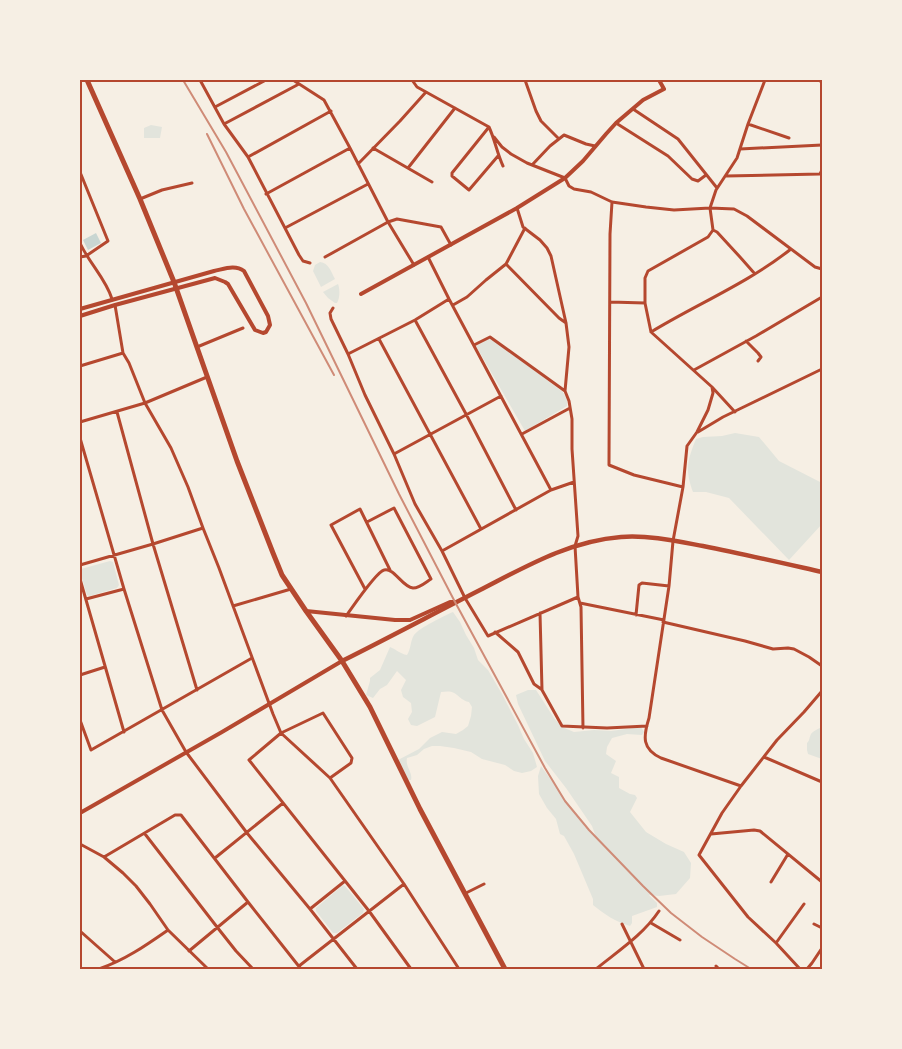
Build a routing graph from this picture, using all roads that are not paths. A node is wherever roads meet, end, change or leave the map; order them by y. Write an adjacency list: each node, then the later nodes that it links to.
1 (87, 80): 45 (highway)
2 (200, 80): 13 (street)
3 (266, 80): 13 (street)
4 (293, 80): 11 (street)
5 (412, 80): 12 (street)
6 (525, 80): 22 (street)
7 (659, 80): 15 (street)
8 (765, 80): 19 (street)
9 (818, 80): 10 (street)
10 (822, 82)
11 (299, 84): 16 (street); 18 (street)
12 (426, 92): 14 (street); 27 (street)
13 (215, 107): 18 (street)
14 (455, 108): 20 (street); 34 (street)
15 (633, 108): 17 (street); 37 (street)
16 (331, 112): 26 (street); 30 (street)
17 (616, 123): 25 (street); 37 (street)
18 (224, 124): 30 (street)
19 (748, 124): 23 (street); 28 (street)
20 (489, 127): 21 (street); 29 (street)
21 (494, 137): 29 (street); 32 (street)
22 (558, 138): 25 (street); 32 (street)
23 (789, 138)
24 (822, 145): 28 (street)
25 (595, 146): 39 (street)
26 (350, 148): 31 (street); 44 (street)
27 (373, 148): 31 (street); 34 (street)
28 (740, 149): 38 (street)
29 (498, 156): 33 (street)
30 (248, 157): 44 (street)
31 (358, 164): 42 (street)
32 (532, 165): 39 (street)
33 (502, 166)
34 (408, 168): 40 (street)
35 (822, 170): 38 (street)
36 (80, 172): 56 (street)
37 (706, 175): 43 (street)
38 (725, 176): 43 (street)
39 (565, 178): 46 (street); 47 (street)
40 (432, 182)
41 (192, 183): 45 (street)
42 (368, 184): 49 (street); 50 (street)
43 (717, 188): 48 (street)
44 (266, 194): 50 (street)
45 (140, 199): 65 (highway)
46 (612, 202): 48 (street); 71 (street)
47 (517, 208): 51 (street); 54 (street)
48 (710, 208): 52 (street); 55 (street)
49 (388, 222): 54 (street); 58 (street); 62 (street)
50 (285, 228): 60 (street)
51 (524, 228): 61 (street); 79 (street)
52 (713, 230): 64 (street); 72 (street)
53 (80, 243): 56 (street)
54 (451, 244): 59 (street)
55 (790, 249): 63 (street); 64 (street)
56 (86, 256): 57 (street); 69 (street)
57 (80, 257)
58 (325, 257)
59 (428, 257): 62 (street); 70 (street)
60 (310, 263)
61 (506, 264): 74 (street); 79 (street)
62 (414, 265): 67 (street)
63 (822, 269)
64 (755, 274): 81 (street)
65 (174, 282): 66 (highway); 66 (street); 69 (street)
66 (177, 289): 73 (street); 85 (highway)
67 (361, 294)
68 (822, 297): 83 (street)
69 (112, 299): 76 (street)
70 (449, 299): 74 (street); 78 (street)
71 (610, 302): 72 (street); 108 (street)
72 (645, 303): 81 (street)
73 (115, 305): 77 (street); 86 (street)
74 (453, 305): 84 (street)
75 (333, 308): 87 (street)
76 (80, 309)
77 (80, 316)
78 (415, 320): 82 (street); 100 (street)
79 (566, 323): 94 (street)
80 (243, 328): 85 (street)
81 (650, 332): 91 (street)
82 (379, 339): 87 (street); 103 (street)
83 (746, 341): 88 (street); 91 (street)
84 (474, 345): 94 (street); 95 (street)
85 (197, 347): 92 (highway)
86 (123, 353): 89 (street); 96 (street)
87 (348, 354): 106 (street)
88 (758, 361)
89 (80, 366)
90 (822, 369): 99 (street)
91 (694, 370): 93 (street)
92 (207, 377): 96 (street); 125 (highway)
93 (712, 387): 99 (street); 102 (street)
94 (565, 390): 97 (street)
95 (501, 396): 100 (street); 104 (street)
96 (145, 403): 98 (street); 112 (street)
97 (570, 408): 104 (street); 107 (street)
98 (117, 412): 101 (street); 115 (street)
99 (736, 412): 102 (street)
100 (466, 414): 103 (street); 110 (street)
101 (80, 422)
102 (697, 432): 108 (street)
103 (430, 433): 106 (street); 113 (street)
104 (522, 434): 109 (street)
105 (80, 438): 118 (street)
106 (394, 454): 117 (street)
107 (574, 482): 109 (street); 116 (street)
108 (683, 487): 114 (street)
109 (551, 490): 110 (street)
110 (516, 510): 113 (street)
111 (367, 522): 120 (street); 120 (street); 126 (street)
112 (203, 528): 115 (street); 132 (street)
113 (481, 529): 117 (street)
114 (673, 541): 116 (main road); 121 (main road); 123 (street)
115 (153, 544): 118 (street); 144 (street)
116 (575, 546): 127 (street); 128 (main road)
117 (442, 551): 128 (street)
118 (114, 555): 119 (street); 124 (street)
119 (80, 565)
120 (390, 570): 126 (street)
121 (822, 572)
122 (80, 579): 129 (street)
123 (669, 586): 135 (street); 137 (street)
124 (124, 589): 129 (street); 150 (street)
125 (291, 589): 132 (street); 133 (highway)
126 (365, 589): 136 (street)
127 (578, 597): 131 (street); 134 (street)
128 (464, 598): 130 (main road); 138 (street)
129 (86, 599): 142 (street)
130 (455, 602): 136 (street); 140 (main road)
131 (580, 602): 135 (street); 153 (street)
132 (233, 606): 139 (street)
133 (306, 612): 136 (street); 140 (highway)
134 (540, 613): 138 (street); 145 (street)
135 (636, 615): 137 (street)
136 (345, 616)
137 (664, 621): 141 (street); 152 (street)
138 (495, 632): 145 (street)
139 (252, 658): 144 (street); 149 (street)
140 (342, 661): 149 (street); 175 (highway)
141 (822, 666)
142 (106, 667): 143 (street); 154 (street)
143 (80, 675)
144 (197, 690): 150 (street)
145 (542, 690): 153 (street)
146 (822, 690): 147 (street)
147 (816, 698): 148 (street); 157 (street)
148 (822, 701)
149 (269, 704): 155 (street); 156 (street)
150 (162, 710): 154 (street); 156 (street)
151 (80, 720): 154 (street)
152 (647, 726): 153 (street); 160 (street)
153 (583, 728)
154 (124, 732)
155 (281, 733): 158 (street); 158 (street); 161 (street)
156 (186, 752): 162 (street); 163 (street)
157 (764, 757): 159 (street); 160 (street)
158 (330, 778): 173 (street)
159 (822, 782)
160 (741, 786): 165 (street)
161 (283, 804): 163 (street); 170 (street)
162 (80, 813)
163 (247, 833): 169 (street); 178 (street)
164 (145, 834): 168 (street); 169 (street); 184 (street)
165 (711, 834): 167 (street); 191 (street)
166 (80, 844): 168 (street)
167 (788, 854): 171 (street); 172 (street)
168 (104, 857): 186 (street)
169 (215, 858): 176 (street)
170 (345, 880): 178 (street); 179 (street)
171 (771, 882)
172 (822, 882)
173 (404, 884): 179 (street); 201 (street)
174 (484, 884): 175 (street)
175 (466, 893): 202 (highway)
176 (248, 902): 184 (street); 195 (street)
177 (804, 904): 191 (street)
178 (310, 909): 188 (street)
179 (370, 911): 188 (street); 200 (street)
180 (659, 911): 181 (street)
181 (651, 923): 189 (street); 190 (street)
182 (622, 924): 190 (street)
183 (814, 924): 185 (street)
184 (217, 928): 193 (street); 198 (street)
185 (822, 928)
186 (168, 930): 193 (street); 194 (street)
187 (80, 931): 194 (street)
188 (334, 938): 195 (street); 199 (street)
189 (680, 940)
190 (630, 942): 203 (street); 204 (street)
191 (776, 943): 205 (street)
192 (822, 948): 206 (street)
193 (189, 951): 197 (street)
194 (115, 962): 196 (street)
195 (300, 968)
196 (101, 969)
197 (208, 969)
198 (253, 969)
199 (357, 969)
200 (411, 969)
201 (459, 969)
202 (505, 969)
203 (596, 969)
204 (644, 969)
205 (800, 969)
206 (807, 969)

